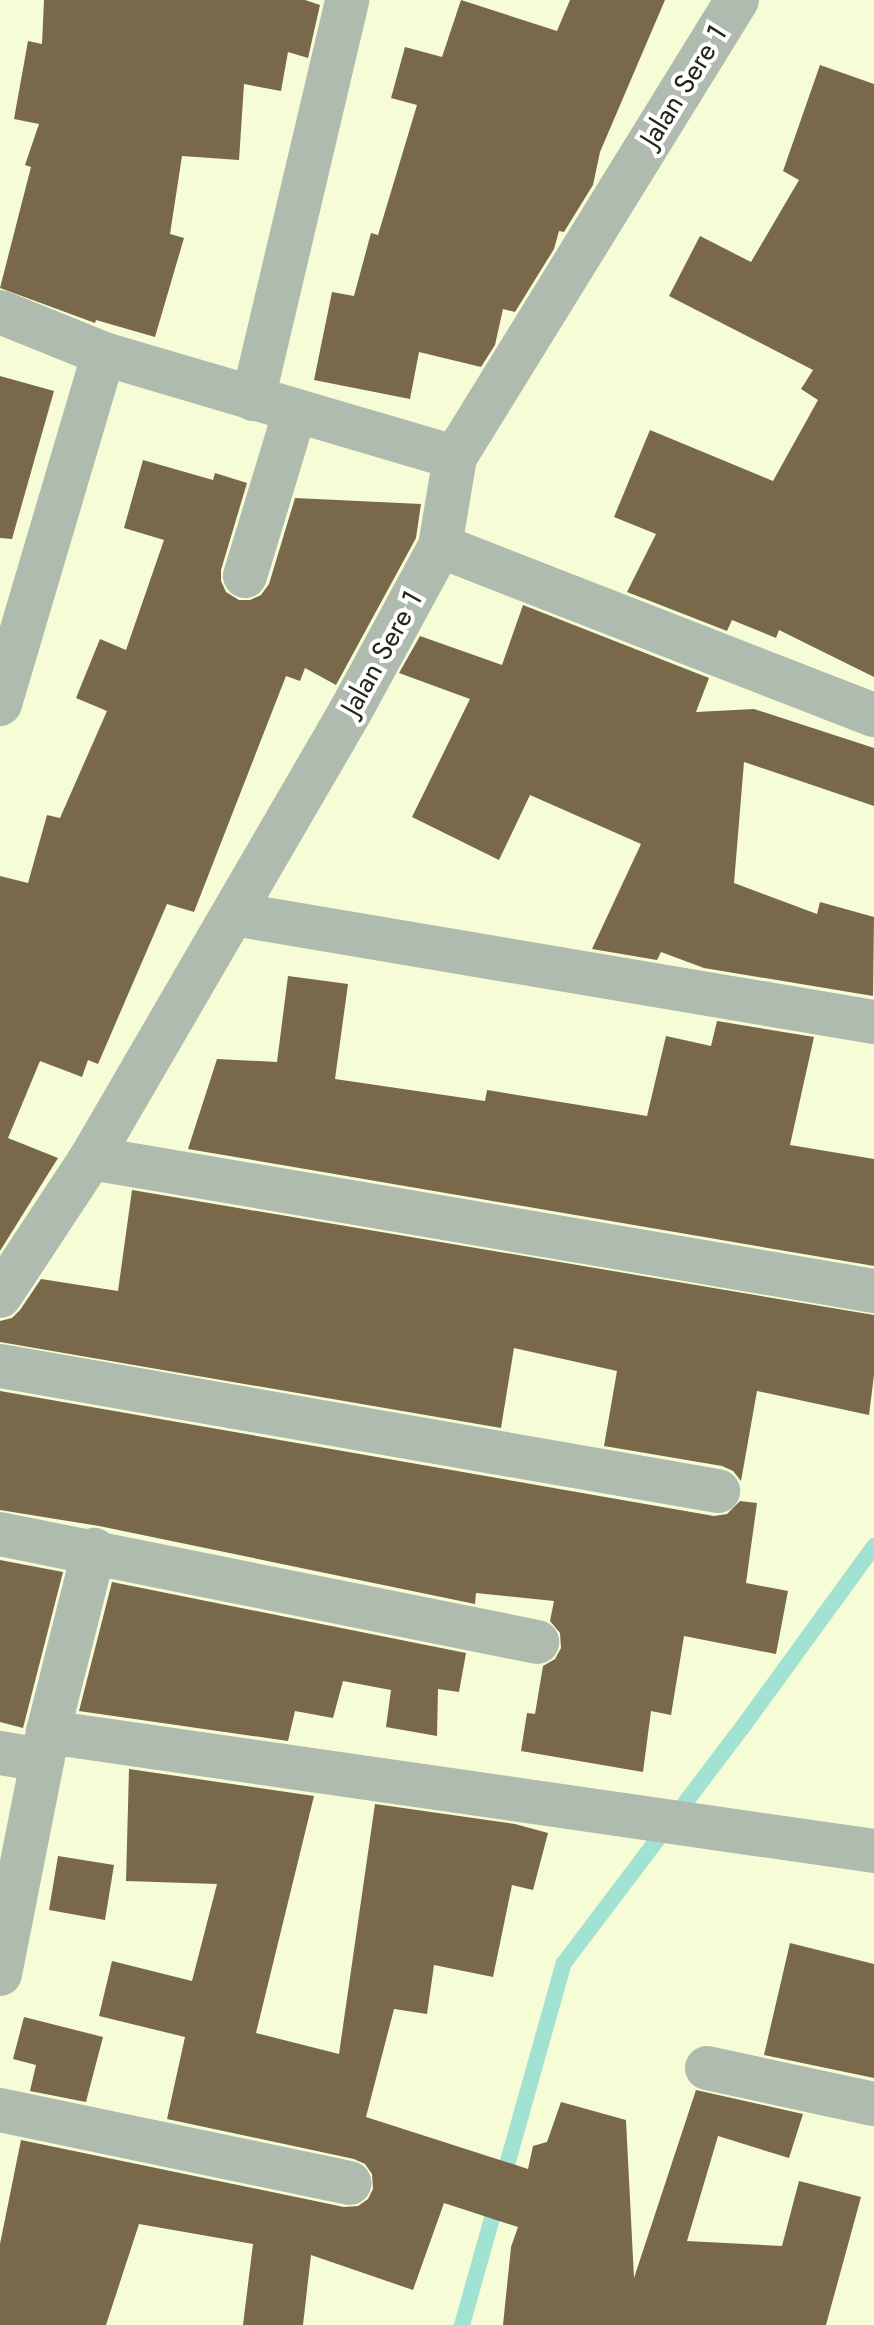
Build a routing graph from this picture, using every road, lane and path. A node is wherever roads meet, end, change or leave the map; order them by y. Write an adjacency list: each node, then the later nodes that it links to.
1 (347, 0): 5 (street)
2 (737, 0): 7 (street, Jalan Sere 1)
3 (0, 312): 4 (street)
4 (104, 354): 5 (street); 10 (street)
5 (253, 399): 6 (street)
6 (295, 411): 7 (street); 9 (street)
7 (455, 457): 8 (street, Jalan Sere 1)
8 (440, 546): 11 (street); 12 (street, Jalan Sere 1)
9 (245, 576)
10 (0, 704)
11 (874, 715)
12 (234, 914): 13 (street); 14 (street, Jalan Sere 1)
13 (874, 1022)
14 (91, 1158): 15 (street); 16 (street, Jalan Sere 1)
15 (874, 1291)
16 (0, 1296)
17 (0, 1366): 18 (street)
18 (718, 1491)
19 (0, 1534): 20 (street)
20 (94, 1550): 21 (street); 22 (street)
21 (537, 1642)
22 (30, 1748): 23 (street); 24 (street)
23 (874, 1851)
24 (0, 1974)
25 (707, 2068): 26 (street)
26 (874, 2104)
27 (0, 2110): 28 (street)
28 (349, 2183)

